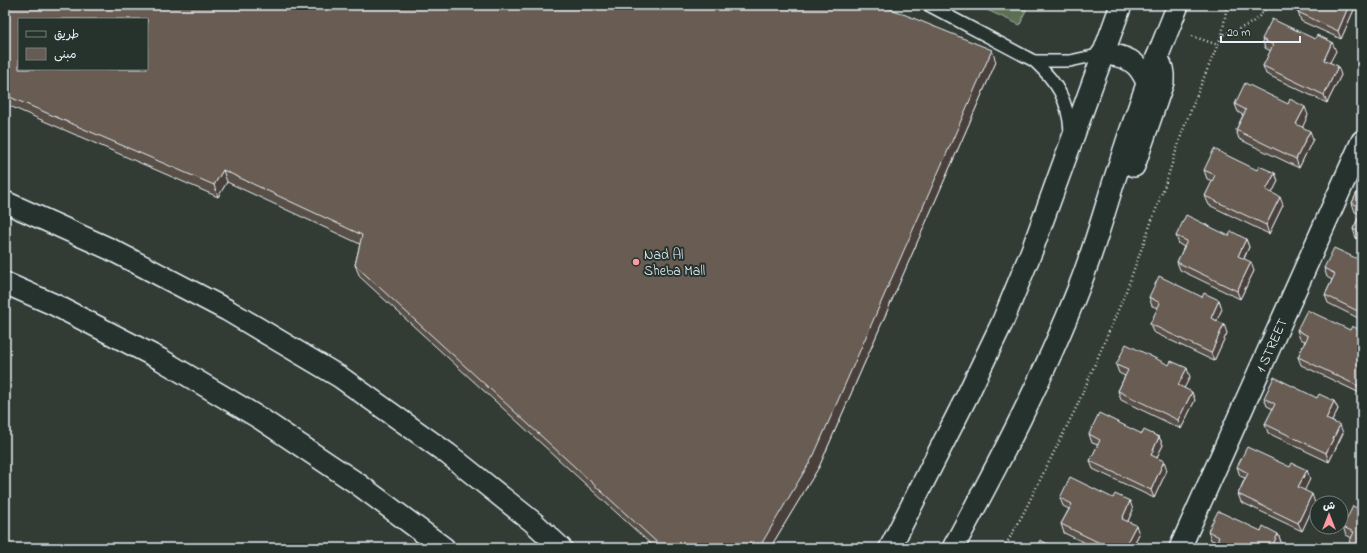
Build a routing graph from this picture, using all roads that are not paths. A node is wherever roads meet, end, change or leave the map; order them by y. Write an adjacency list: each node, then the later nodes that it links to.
1 (928, 5): 6 (lane)
2 (1121, 5): 4 (street)
3 (1178, 5): 5 (street)
4 (1102, 54): 6 (lane); 7 (street); 9 (street)
5 (1157, 57): 7 (street); 11 (street)
6 (1034, 61): 9 (lane)
7 (1147, 83): 11 (street)
8 (1362, 141): 17 (street, 1 STREET)
9 (1067, 152): 15 (street)
10 (5, 202): 14 (street)
11 (1094, 246): 16 (street)
12 (5, 283): 13 (street)
13 (444, 548)
14 (561, 548)
15 (890, 548)
16 (953, 548)
17 (1180, 548)

